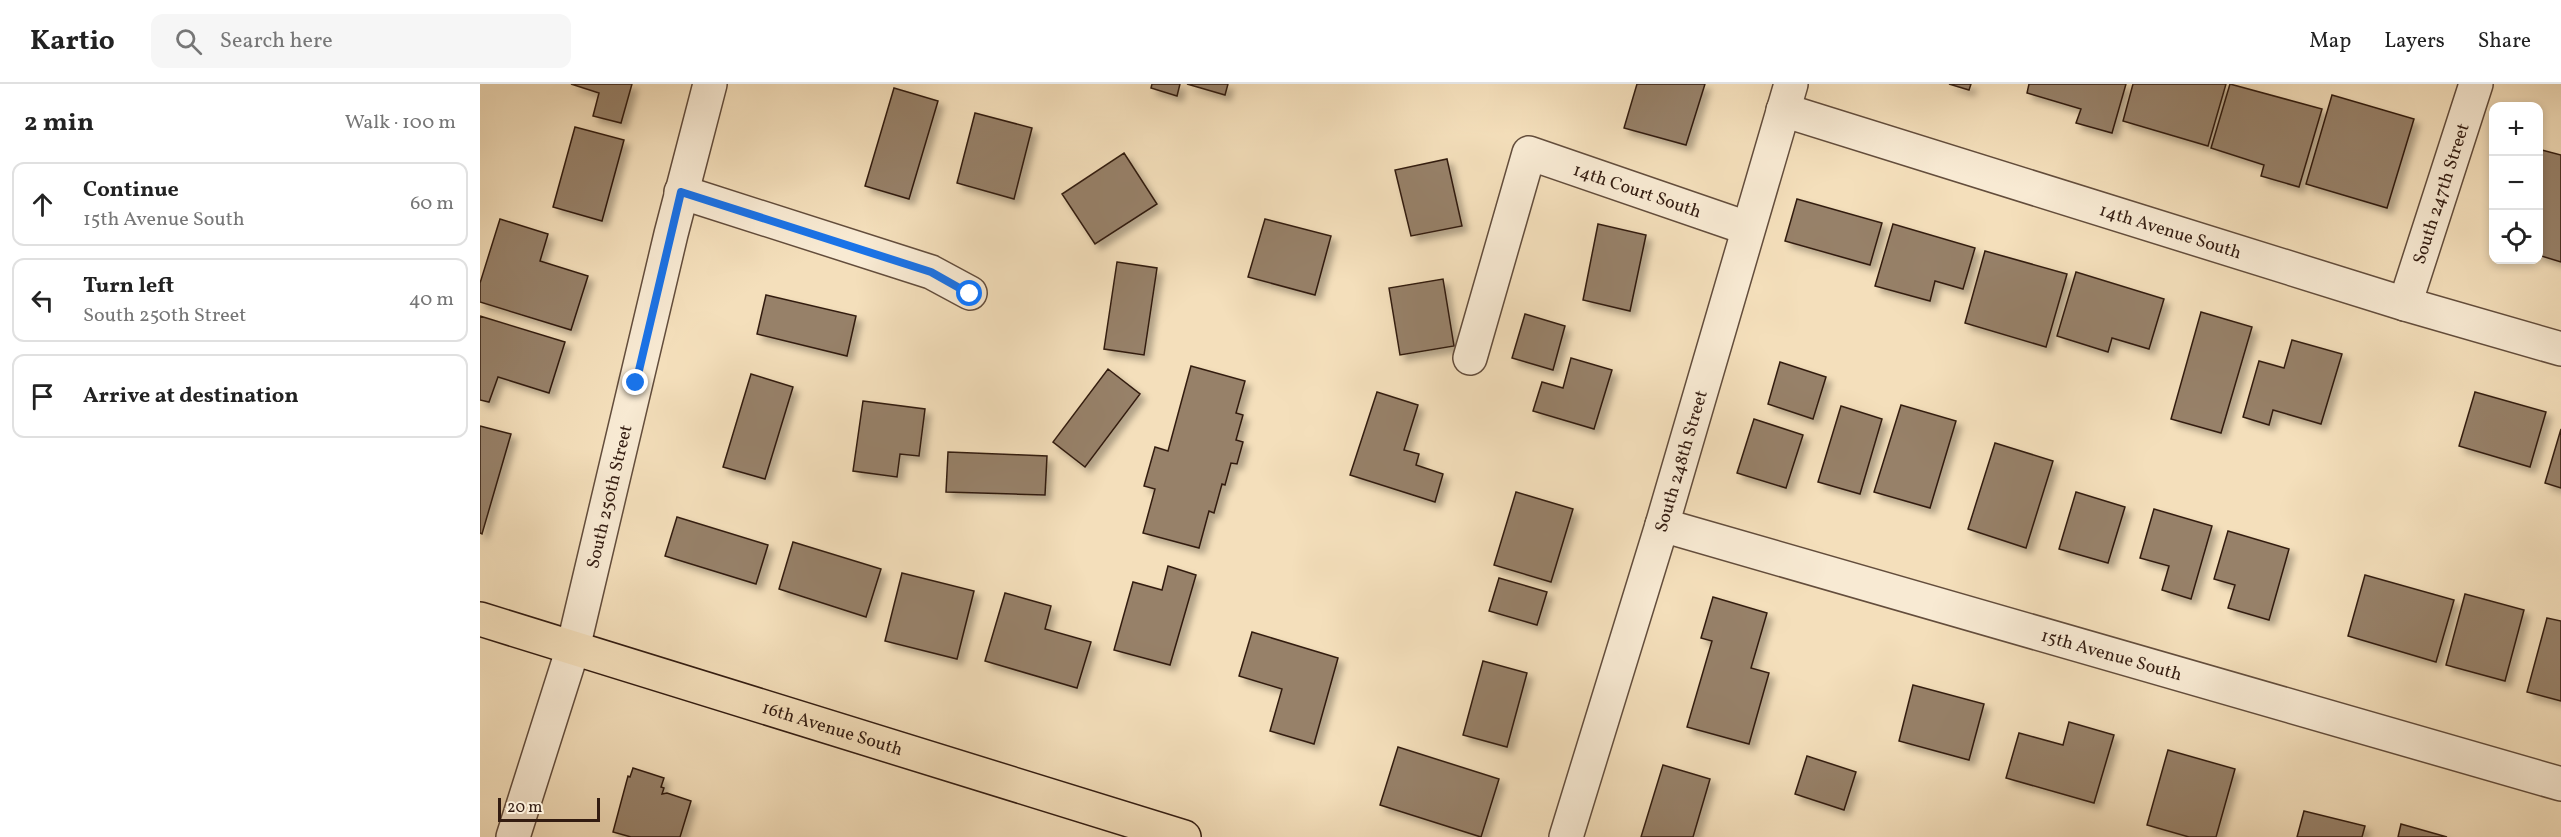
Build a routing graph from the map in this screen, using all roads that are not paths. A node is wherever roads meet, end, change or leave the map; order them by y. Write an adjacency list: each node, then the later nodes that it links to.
1 (710, 84): 4 (street, South 250th Street)
2 (2476, 84): 7 (street, South 247th Street)
3 (1787, 97): 5 (street, South 248th Street); 7 (street, 14th Avenue South)
4 (681, 192): 6 (street); 12 (street, South 250th Street)
5 (1747, 228): 9 (street, 14th Court South); 10 (street, South 248th Street)
6 (970, 294)
7 (2405, 304): 8 (street, 14th Avenue South)
8 (2561, 349)
9 (1470, 358)
10 (1662, 525): 13 (street, 15th Avenue South); 16 (street, South 248th Street)
11 (480, 619): 12 (main road, 16th Avenue South)
12 (573, 648): 14 (street, South 250th Street); 15 (main road, 16th Avenue South)
13 (2561, 784)
14 (513, 837)
15 (1184, 837)
16 (1566, 837)

